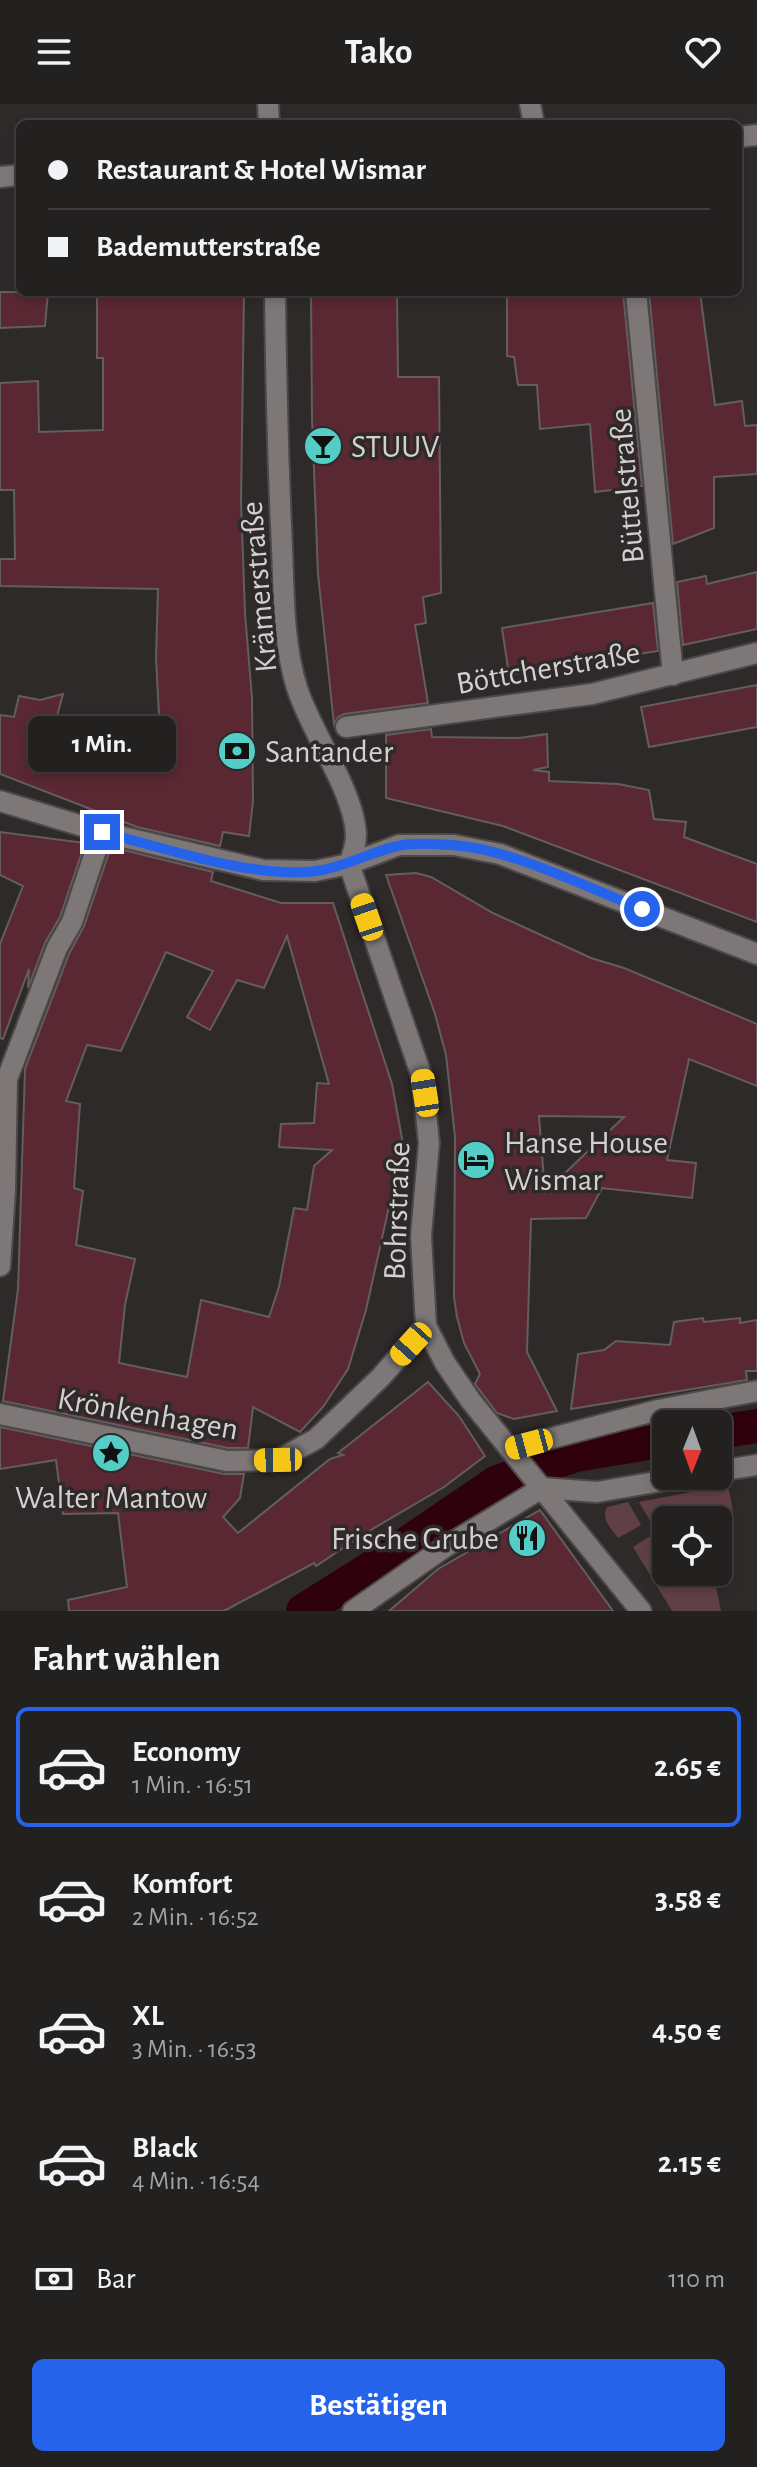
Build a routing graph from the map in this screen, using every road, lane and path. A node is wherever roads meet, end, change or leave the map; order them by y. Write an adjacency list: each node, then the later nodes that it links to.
1 (275, 296): 8 (street, Krämerstraße)
2 (636, 296): 4 (street, Büttelstraße)
3 (757, 653): 4 (street, Böttcherstraße)
4 (673, 675): 5 (street, Böttcherstraße)
5 (346, 727)
6 (0, 801): 7 (street)
7 (102, 832): 8 (street); 10 (street)
8 (349, 864): 9 (street); 11 (street, Bohrstraße)
9 (757, 954)
10 (0, 1266)
11 (426, 1326): 13 (street, Krönkenhagen); 14 (street, Bohrstraße)
12 (757, 1391): 14 (street)
13 (0, 1414)
14 (510, 1449): 18 (street, Bohrstraße)
15 (757, 1465): 16 (street)
16 (732, 1469)
17 (652, 1483): 18 (street)
18 (542, 1488): 19 (street); 20 (street, Bohrstraße)
19 (353, 1611)
20 (641, 1611)

